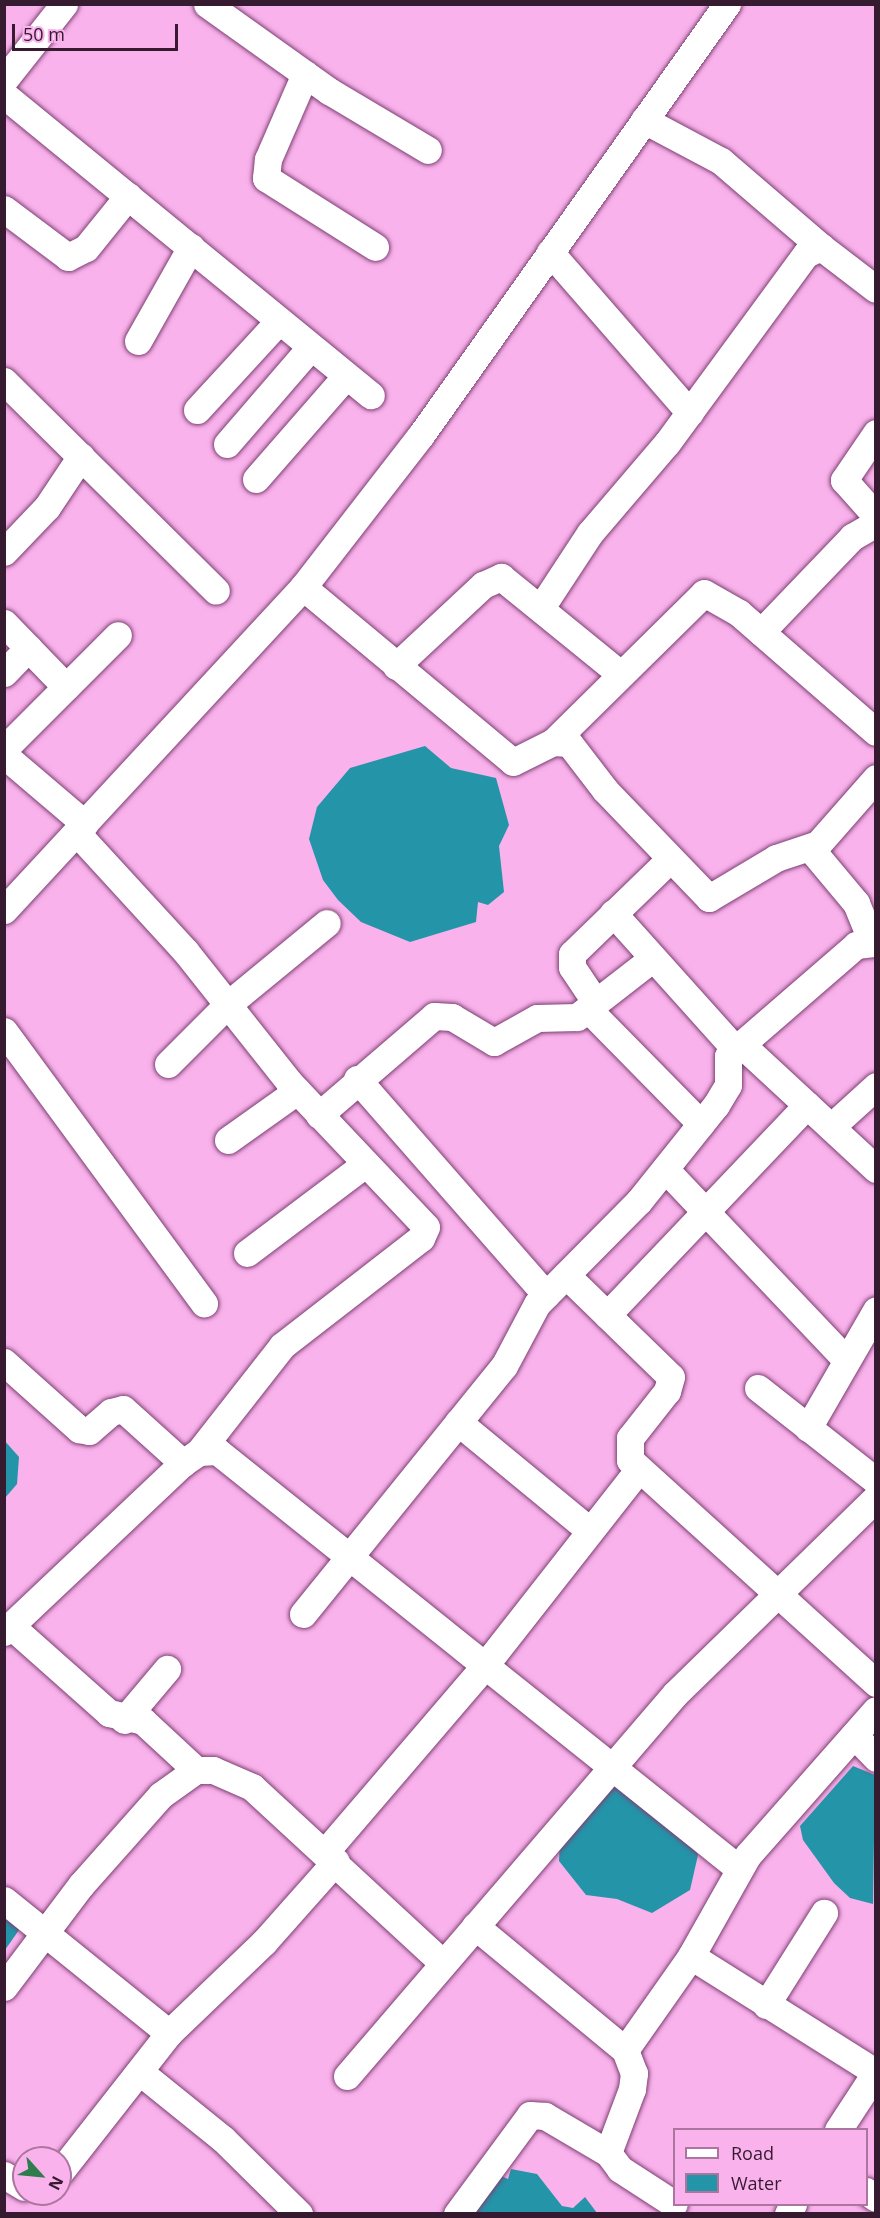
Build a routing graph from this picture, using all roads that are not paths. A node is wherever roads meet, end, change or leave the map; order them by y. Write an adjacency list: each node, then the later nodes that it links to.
1 (64, 4): 5 (street)
2 (207, 4): 4 (street)
3 (727, 4): 7 (street)
4 (305, 74): 8 (street); 12 (street)
5 (4, 80)
6 (4, 95): 9 (street)
7 (644, 120): 13 (street); 14 (street)
8 (428, 150)
9 (128, 196): 10 (street); 11 (street)
10 (4, 209)
11 (191, 247): 16 (street); 17 (street)
12 (375, 247)
13 (821, 247): 15 (street); 23 (street)
14 (550, 252): 23 (street); 31 (street)
15 (875, 288)
16 (278, 322): 18 (street); 22 (street)
17 (138, 340)
18 (309, 349): 19 (street); 25 (street)
19 (345, 376): 21 (street); 27 (street)
20 (4, 381): 26 (street)
21 (372, 395)
22 (197, 410)
23 (690, 413): 33 (street)
24 (876, 433): 28 (street)
25 (227, 444)
26 (81, 456): 30 (street); 32 (street)
27 (256, 479)
28 (876, 516)
29 (876, 523): 35 (street)
30 (4, 552)
31 (303, 587): 38 (street); 47 (street)
32 (216, 591)
33 (542, 606): 38 (street); 40 (street)
34 (4, 623): 37 (street)
35 (761, 632): 40 (street); 42 (street)
36 (118, 635): 41 (street)
37 (28, 648): 39 (street); 41 (street)
38 (396, 666): 43 (street)
39 (4, 673)
40 (619, 673): 43 (street)
41 (66, 687): 44 (street)
42 (876, 732)
43 (553, 742): 49 (street)
44 (4, 749)
45 (4, 755): 47 (street)
46 (876, 778): 48 (street)
47 (81, 829): 50 (street); 55 (street)
48 (810, 848): 49 (street); 53 (street)
49 (669, 860): 51 (street)
50 (4, 910)
51 (613, 913): 54 (street); 56 (street)
52 (327, 923): 55 (street)
53 (874, 943): 58 (street)
54 (653, 958): 56 (street); 58 (street)
55 (227, 1005): 59 (street); 62 (street)
56 (592, 1006): 60 (street); 65 (street)
57 (6, 1035): 75 (street)
58 (738, 1047): 63 (street); 65 (street)
59 (168, 1064)
60 (357, 1079): 64 (street); 74 (street)
61 (876, 1086): 66 (street)
62 (297, 1090): 64 (street); 67 (street)
63 (807, 1105): 66 (street); 71 (street)
64 (319, 1115): 68 (street)
65 (701, 1124): 69 (street)
66 (831, 1127): 70 (street)
67 (228, 1140)
68 (364, 1164): 72 (street); 83 (street)
69 (665, 1169): 71 (street); 73 (street)
70 (876, 1169)
71 (707, 1214): 77 (street); 78 (street)
72 (247, 1253)
73 (566, 1275): 74 (street); 77 (street)
74 (546, 1295): 81 (street)
75 (204, 1303)
76 (876, 1310): 78 (street)
77 (607, 1315): 84 (street)
78 (846, 1360): 82 (street)
79 (4, 1362): 83 (street)
80 (758, 1388): 82 (street)
81 (458, 1422): 87 (street); 88 (street)
82 (808, 1428): 85 (street)
83 (191, 1458): 88 (street); 91 (street)
84 (639, 1469): 87 (street); 89 (street)
85 (876, 1481)
86 (876, 1497): 89 (street)
87 (590, 1531): 92 (street)
88 (350, 1554): 90 (street); 92 (street)
89 (779, 1593): 94 (street); 99 (street)
90 (303, 1614)
91 (8, 1629): 96 (street)
92 (486, 1664): 99 (street); 101 (street)
93 (167, 1669): 96 (street)
94 (876, 1683)
95 (876, 1710): 97 (street)
96 (124, 1720): 100 (street)
97 (854, 1735): 98 (street); 102 (street)
98 (876, 1758)
99 (613, 1765): 102 (street); 105 (street)
100 (196, 1770): 101 (street); 106 (street)
101 (331, 1856): 108 (street); 111 (street)
102 (738, 1868): 107 (street)
103 (4, 1900): 106 (street)
104 (824, 1913): 110 (street)
105 (475, 1926): 108 (street); 112 (street)
106 (47, 1933): 109 (street); 111 (street)
107 (691, 1956): 110 (street); 112 (street)
108 (443, 1963): 115 (street)
109 (4, 1987)
110 (766, 2005): 114 (street)
111 (169, 2033): 113 (street)
112 (626, 2050): 117 (street)
113 (140, 2072): 118 (street); 121 (street)
114 (875, 2072): 116 (street)
115 (347, 2076)
116 (839, 2128)
117 (608, 2153): 119 (street); 122 (street)
118 (72, 2157)
119 (673, 2203)
120 (678, 2206): 123 (street)
121 (299, 2214)
122 (457, 2214)
123 (691, 2214)

